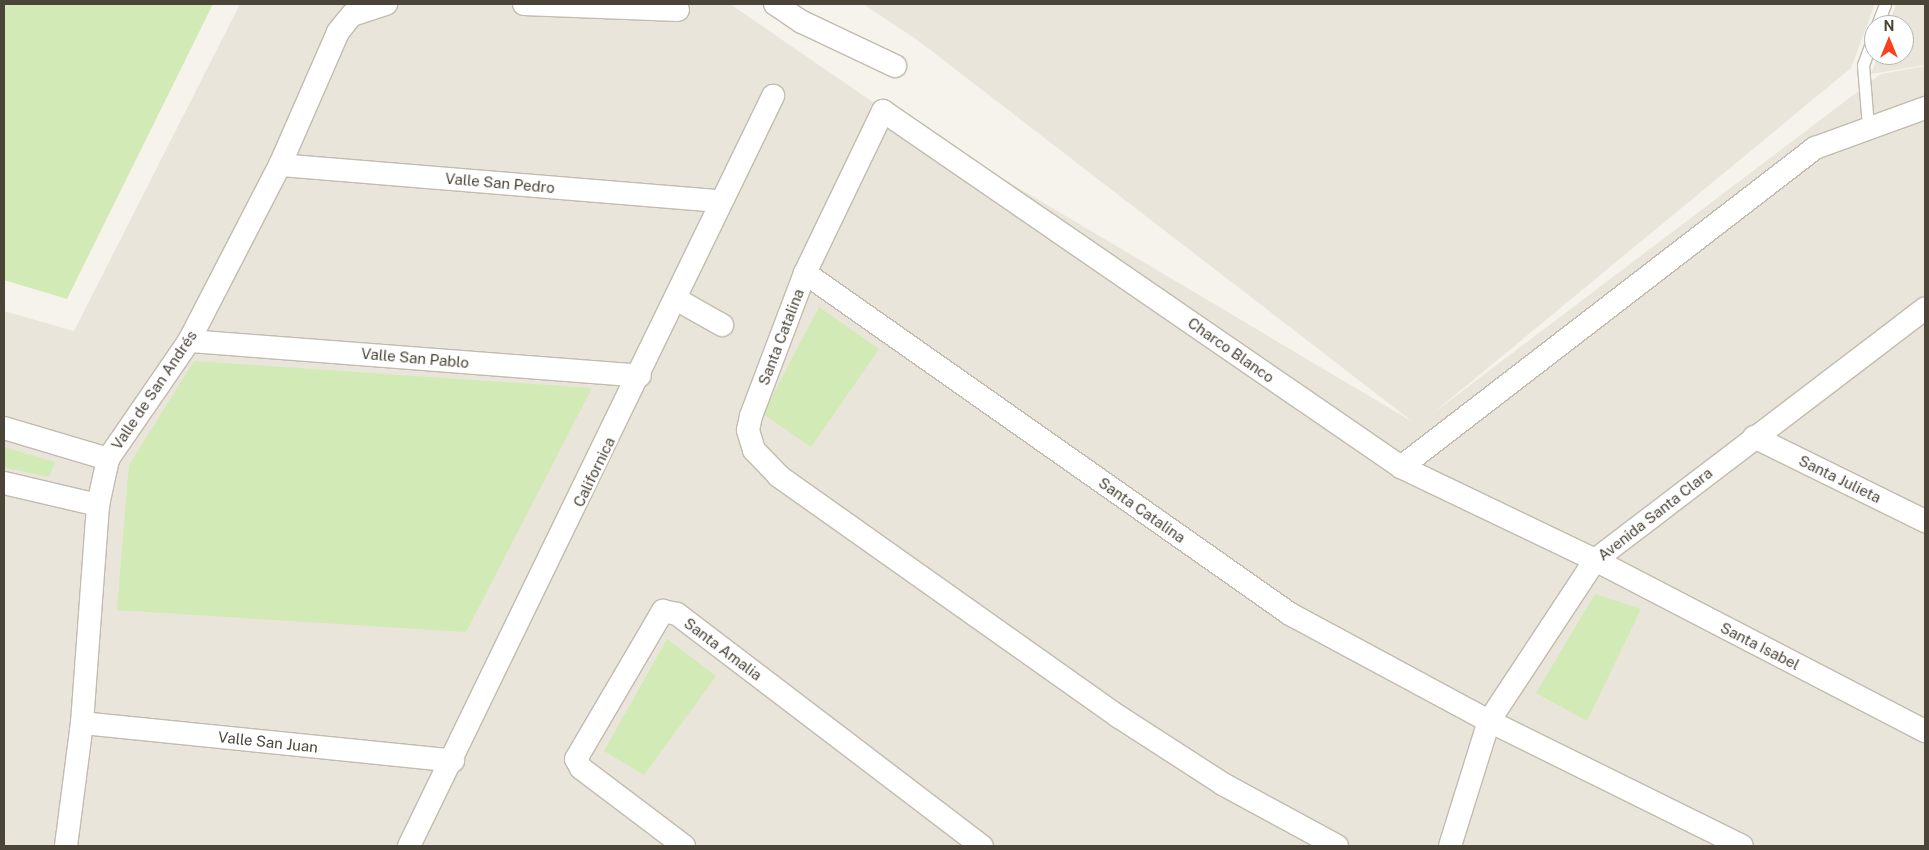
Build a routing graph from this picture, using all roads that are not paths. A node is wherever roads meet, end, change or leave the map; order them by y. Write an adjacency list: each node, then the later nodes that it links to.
1 (524, 4): 4 (street)
2 (775, 4): 6 (street)
3 (377, 5): 10 (street, Valle de San Andrés)
4 (678, 10)
5 (1864, 62): 9 (lane)
6 (895, 66)
7 (773, 96): 11 (street, Californica)
8 (1925, 108): 9 (street)
9 (1868, 126): 21 (street)
10 (280, 165): 11 (street, Valle San Pedro); 16 (street, Valle de San Andrés)
11 (721, 201): 13 (street, Californica)
12 (805, 273): 21 (street, Charco Blanco); 26 (street, Santa Catalina); 34 (street, Santa Catalina)
13 (676, 299): 15 (street); 17 (street, Californica)
14 (1923, 311): 19 (street, Avenida Santa Clara)
15 (722, 325)
16 (189, 340): 17 (street, Valle San Pablo); 20 (street, Valle de San Andrés)
17 (640, 376): 29 (street, Californica)
18 (4, 428): 20 (street)
19 (1754, 437): 24 (street, Santa Julieta); 25 (street, Avenida Santa Clara)
20 (108, 459): 23 (street, Valle de San Andrés)
21 (1400, 467): 25 (street, Charco Blanco)
22 (4, 483): 23 (street)
23 (98, 505): 27 (street, Valle de San Andrés)
24 (1925, 521)
25 (1595, 560): 26 (street, Avenida Santa Clara); 28 (street, Santa Isabel)
26 (1489, 721): 35 (street, Avenida Santa Clara); 36 (street)
27 (82, 723): 29 (street, Valle San Juan); 30 (street, Valle de San Andrés)
28 (1925, 731)
29 (453, 761): 31 (street, Californica)
30 (66, 846)
31 (409, 846)
32 (684, 846): 33 (street, Santa Amalia)
33 (982, 846)
34 (1337, 846)
35 (1450, 846)
36 (1742, 846)

